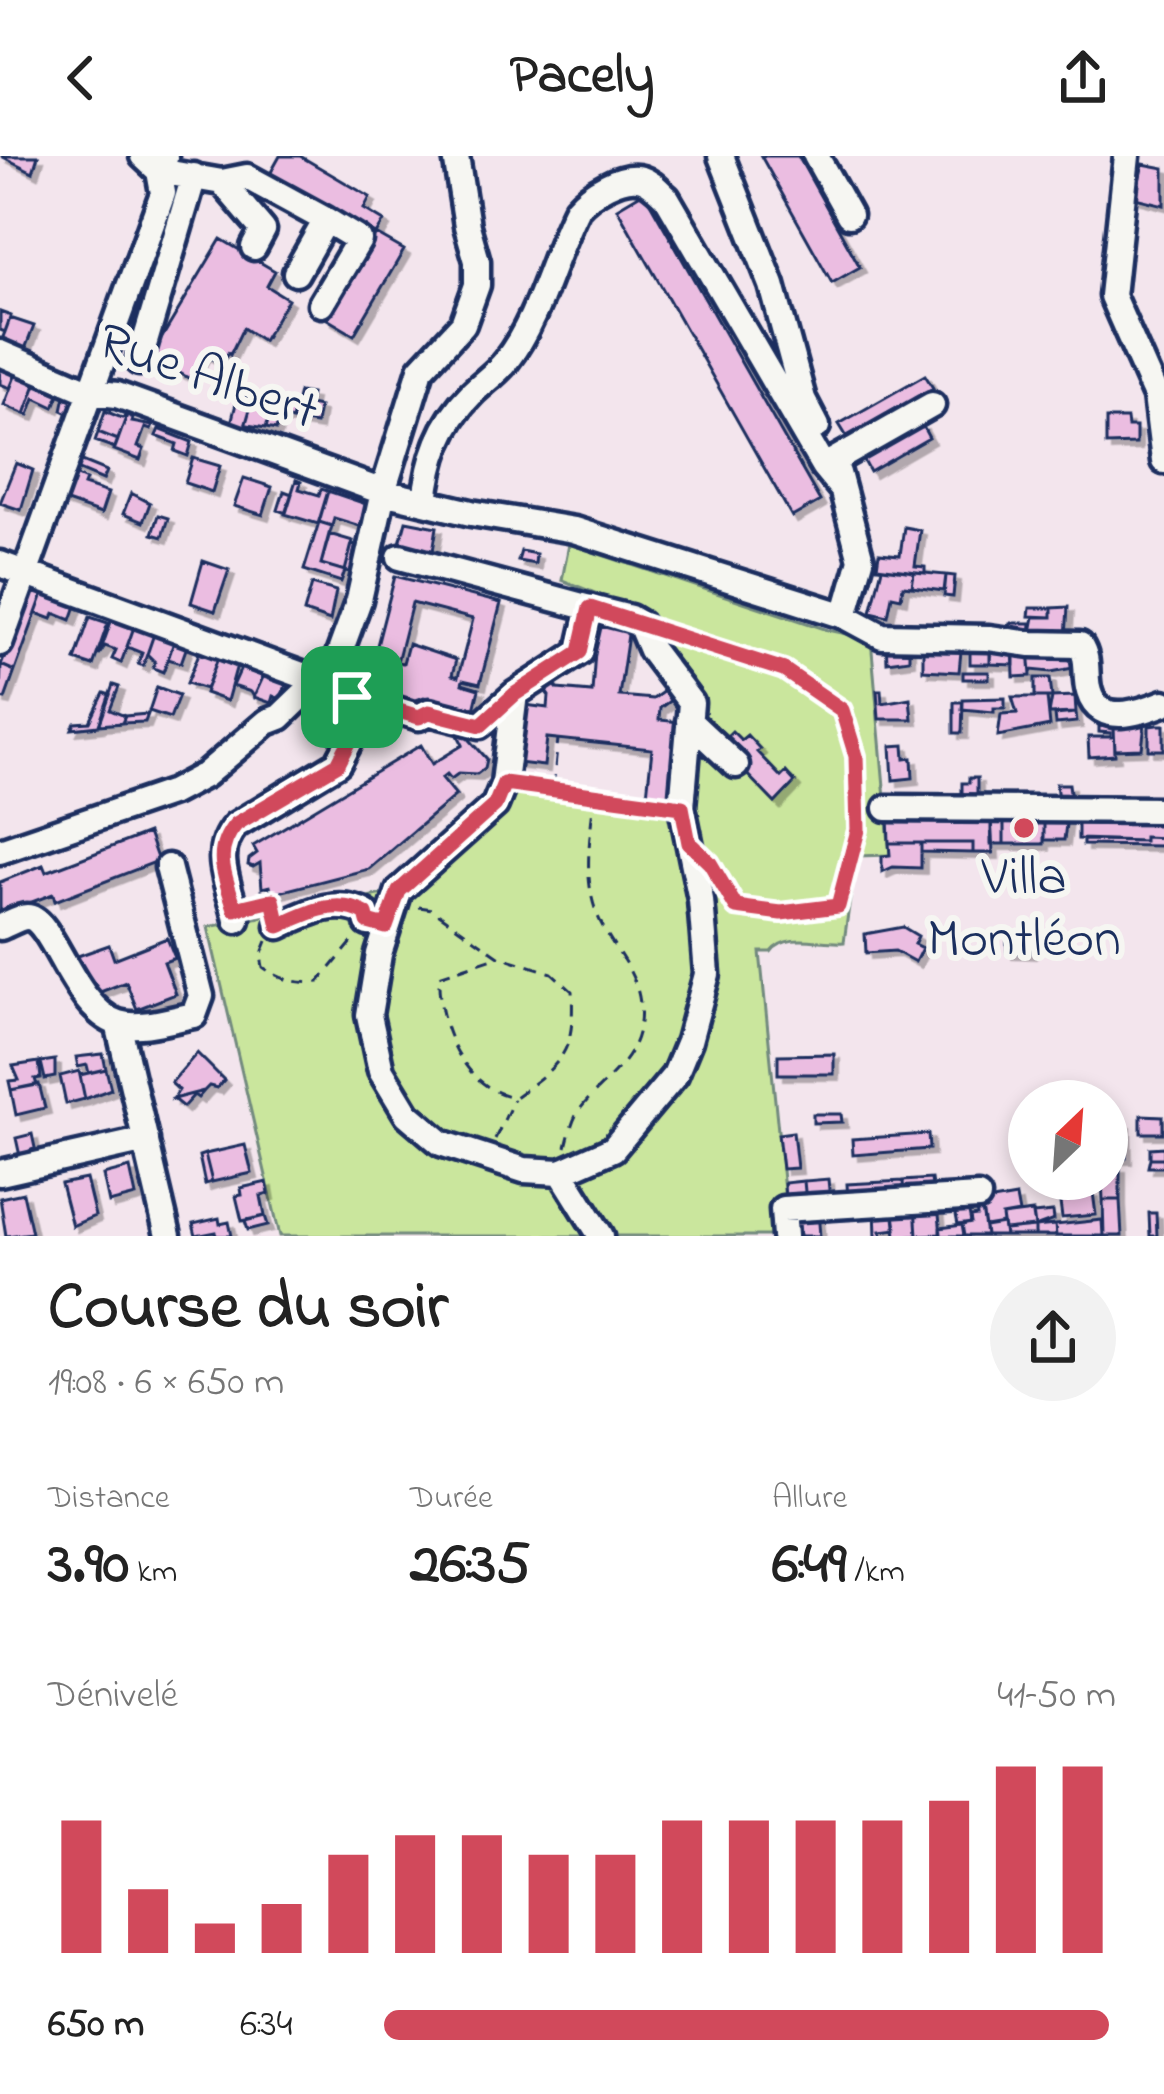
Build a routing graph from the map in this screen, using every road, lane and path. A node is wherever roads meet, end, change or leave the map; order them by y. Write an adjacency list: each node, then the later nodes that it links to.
1 (457, 156): 20 (street)
2 (721, 156): 17 (street)
3 (816, 156): 8 (street)
4 (1126, 156): 18 (street)
5 (156, 161): 6 (street); 15 (street)
6 (194, 176): 7 (street); 14 (street)
7 (222, 182): 9 (street); 10 (street)
8 (849, 215)
9 (326, 220): 11 (street); 12 (street)
10 (254, 247)
11 (296, 273)
12 (321, 304)
13 (0, 353): 15 (street, Rue Albert)
14 (139, 362)
15 (91, 392): 20 (street, Rue Albert); 24 (street)
16 (932, 405): 17 (street)
17 (835, 460): 19 (street)
18 (1164, 461)
19 (842, 488): 21 (street); 26 (street)
20 (383, 492): 21 (street, Rue Albert); 29 (street)
21 (425, 502): 26 (street, Rue Albert)
22 (400, 557): 25 (street)
23 (0, 564): 24 (street)
24 (25, 574): 28 (street); 29 (street)
25 (590, 608): 27 (street); 30 (street)
26 (856, 622): 32 (street, Rue Albert)
27 (640, 624): 33 (street); 44 (path)
28 (0, 644)
29 (323, 680): 31 (street); 42 (street)
30 (515, 694): 31 (street); 36 (street)
31 (352, 697): 46 (street)
32 (1164, 703)
33 (689, 721): 35 (street); 39 (street)
34 (558, 739): 37 (path)
35 (736, 765)
36 (504, 783): 37 (path); 54 (street)
37 (553, 789): 38 (path)
38 (594, 795): 39 (path); 55 (path)
39 (682, 807): 55 (street)
40 (887, 808): 41 (street)
41 (1164, 810)
42 (0, 850)
43 (169, 866): 51 (street)
44 (718, 878)
45 (415, 906): 50 (path)
46 (236, 915): 49 (path)
47 (368, 922): 49 (street); 49 (path)
48 (0, 926): 51 (street)
49 (279, 926)
50 (499, 956): 52 (path); 52 (path)
51 (118, 1023): 53 (street)
52 (515, 1097): 54 (path)
53 (146, 1140): 56 (street); 58 (street)
54 (485, 1159): 55 (street)
55 (561, 1172): 59 (street)
56 (0, 1173)
57 (978, 1197): 60 (street)
58 (168, 1236)
59 (602, 1236)
60 (785, 1236)

